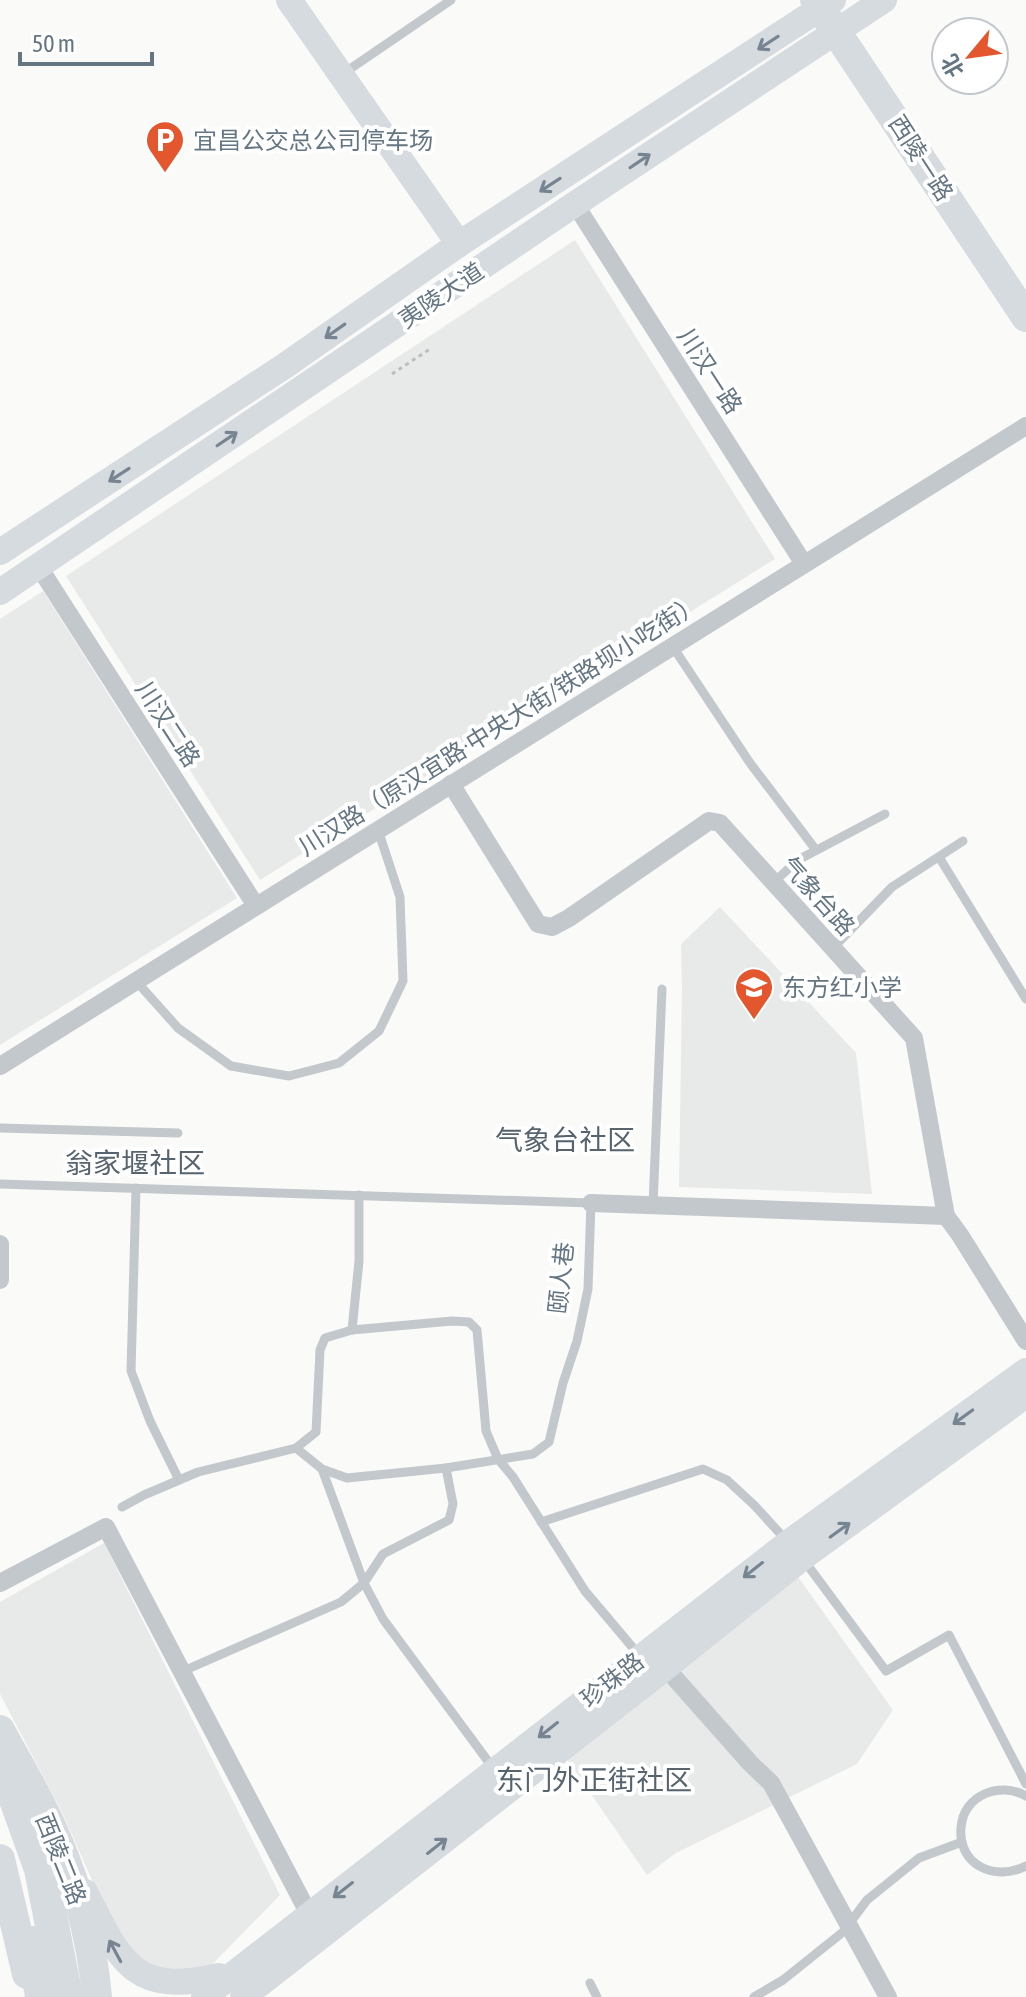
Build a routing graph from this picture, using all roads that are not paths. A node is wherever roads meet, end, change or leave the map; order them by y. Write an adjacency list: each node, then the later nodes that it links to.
1 (289, 0): 5 (main road)
2 (451, 0): 5 (lane)
3 (884, 0): 4 (main road, 夷陵大道)
4 (831, 9): 6 (main road, 夷陵大道, one-way to 4); 7 (main road, 夷陵大道, one-way to 7); 8 (main road, 西陵一路); 9 (main road, 西陵一路)
5 (342, 75): 7 (main road)
6 (575, 204): 12 (street, 川汉一路); 13 (main road, 夷陵大道, one-way to 6)
7 (459, 244): 11 (main road, 夷陵大道, one-way to 11)
8 (1026, 291)
9 (1026, 317)
10 (1026, 426): 12 (street, 川汉路（原汉宜路·中央大街/铁路坝小吃街）)
11 (0, 552)
12 (804, 564): 15 (street, 川汉路（原汉宜路·中央大街/铁路坝小吃街）)
13 (39, 567): 14 (main road, 夷陵大道); 23 (street, 川汉二路)
14 (0, 592)
15 (673, 646): 16 (street, 川汉路（原汉宜路·中央大街/铁路坝小吃街）); 20 (lane)
16 (451, 784): 18 (street, 川汉路（原汉宜路·中央大街/铁路坝小吃街）); 22 (street, 气象台路)
17 (885, 814): 20 (lane)
18 (378, 830): 23 (street, 川汉路（原汉宜路·中央大街/铁路坝小吃街）); 25 (lane)
19 (963, 841): 21 (lane)
20 (816, 850): 22 (lane)
21 (939, 857): 24 (lane); 27 (lane)
22 (774, 882): 24 (street, 气象台路)
23 (256, 906): 25 (street, 川汉路（原汉宜路·中央大街/铁路坝小吃街）)
24 (832, 949): 36 (street, 气象台路)
25 (136, 981): 28 (street, 川汉路（原汉宜路·中央大街/铁路坝小吃街）)
26 (662, 989): 35 (lane)
27 (1026, 999)
28 (0, 1066)
29 (0, 1128): 30 (lane)
30 (178, 1133)
31 (0, 1184): 32 (lane)
32 (136, 1188): 33 (lane); 47 (lane)
33 (359, 1195): 34 (lane); 39 (lane)
34 (591, 1203): 35 (street); 44 (lane, 颐人巷)
35 (653, 1205): 36 (street)
36 (946, 1216): 40 (street, 气象台路)
37 (0, 1244): 38 (street)
38 (0, 1280)
39 (352, 1330): 43 (lane); 44 (lane)
40 (1026, 1341)
41 (1026, 1371): 50 (main road, 珍珠路, one-way to 50)
42 (1026, 1395): 50 (main road, 珍珠路, one-way to 42)
43 (296, 1448): 46 (lane, 颐人巷); 47 (lane)
44 (498, 1459): 45 (lane, 颐人巷); 49 (lane)
45 (446, 1468): 46 (lane, 颐人巷); 52 (lane)
46 (322, 1469): 52 (lane)
47 (179, 1480): 48 (lane)
48 (122, 1507)
49 (541, 1522): 50 (lane); 53 (lane)
50 (795, 1550): 53 (main road, 珍珠路); 58 (lane)
51 (0, 1583): 54 (street)
52 (364, 1583): 54 (lane); 57 (lane)
53 (653, 1663): 57 (main road, 珍珠路, one-way to 57); 66 (street); 74 (main road, 珍珠路, one-way to 53)
54 (181, 1672): 65 (street)
55 (0, 1730): 61 (main road, 西陵二路)
56 (0, 1755): 71 (highway)
57 (495, 1771): 65 (main road, 珍珠路, one-way to 65)
58 (1026, 1784)
59 (1026, 1796): 62 (lane)
60 (0, 1807): 70 (highway)
61 (55, 1834): 67 (main road, one-way to 61); 72 (main road, 西陵二路)
62 (962, 1842): 64 (lane); 66 (lane)
63 (0, 1859): 69 (main road)
64 (1026, 1866)
65 (310, 1916): 67 (main road, 珍珠路)
66 (848, 1926): 76 (lane); 77 (street)
67 (274, 1944): 73 (main road, 珍珠路)
68 (590, 1983): 75 (lane)
69 (31, 1997)
70 (42, 1997)
71 (66, 1997)
72 (97, 1997)
73 (204, 1997)
74 (243, 1997)
75 (597, 1997)
76 (754, 1997)
77 (888, 1997)

